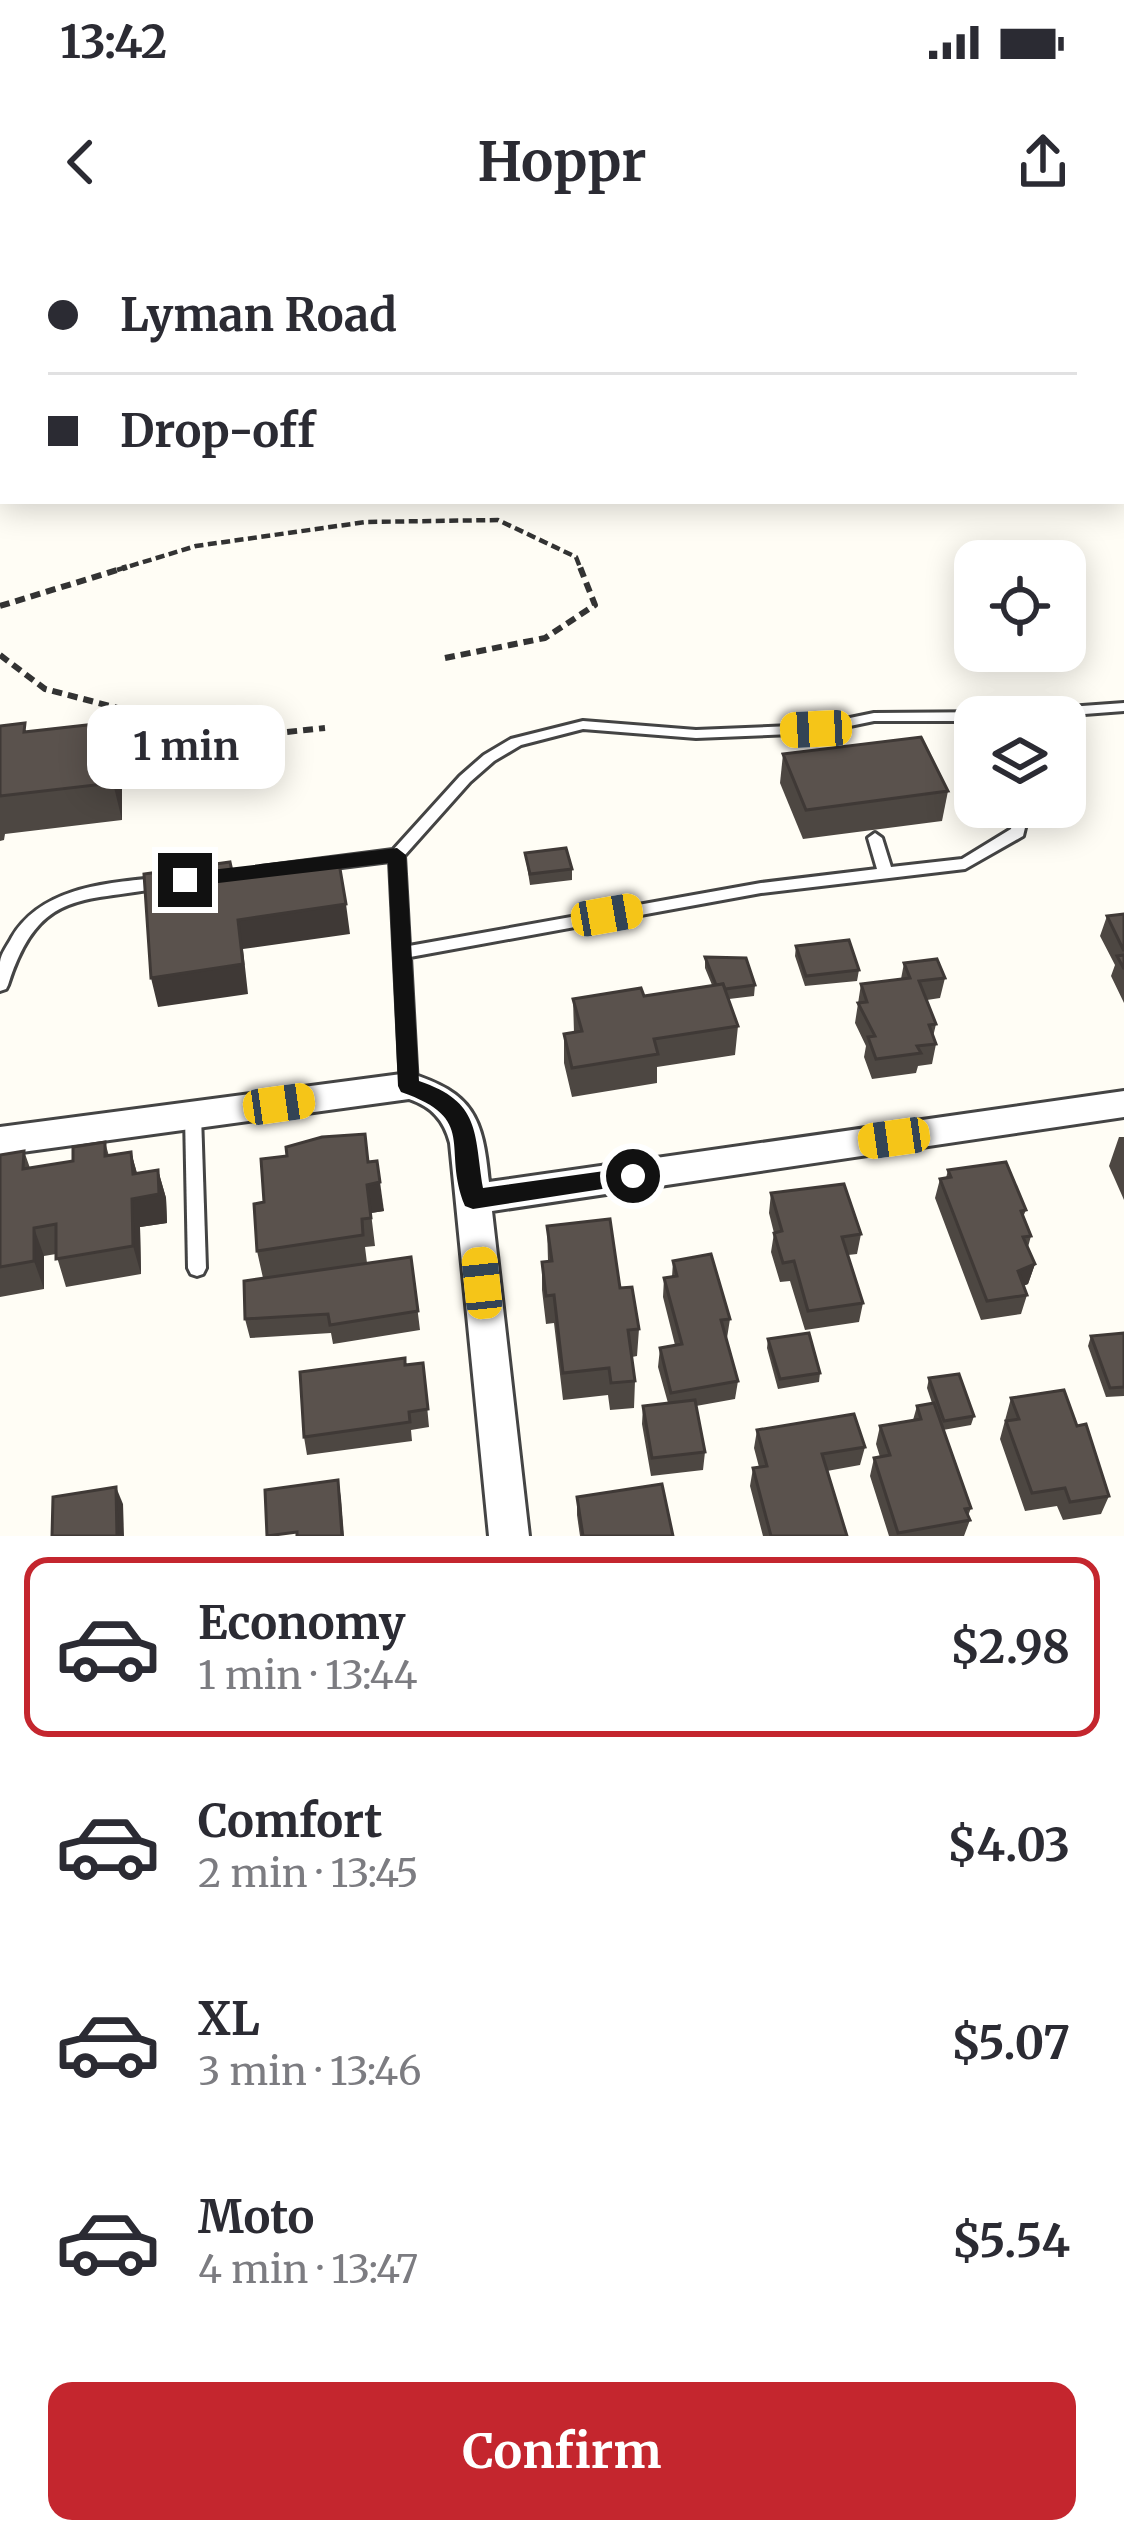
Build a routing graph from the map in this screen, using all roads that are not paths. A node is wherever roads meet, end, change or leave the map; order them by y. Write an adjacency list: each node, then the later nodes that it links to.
1 (1124, 707): 4 (lane)
2 (1019, 828): 6 (lane)
3 (875, 838): 6 (lane)
4 (397, 855): 5 (lane); 8 (lane)
5 (251, 873)
6 (886, 875): 8 (lane)
7 (185, 880): 9 (lane)
8 (402, 953): 10 (lane)
9 (0, 986)
10 (409, 1086): 12 (street); 14 (street)
11 (1124, 1104): 14 (street)
12 (193, 1115): 13 (street); 15 (lane)
13 (0, 1141)
14 (473, 1199): 16 (street)
15 (197, 1268)
16 (509, 1536)

